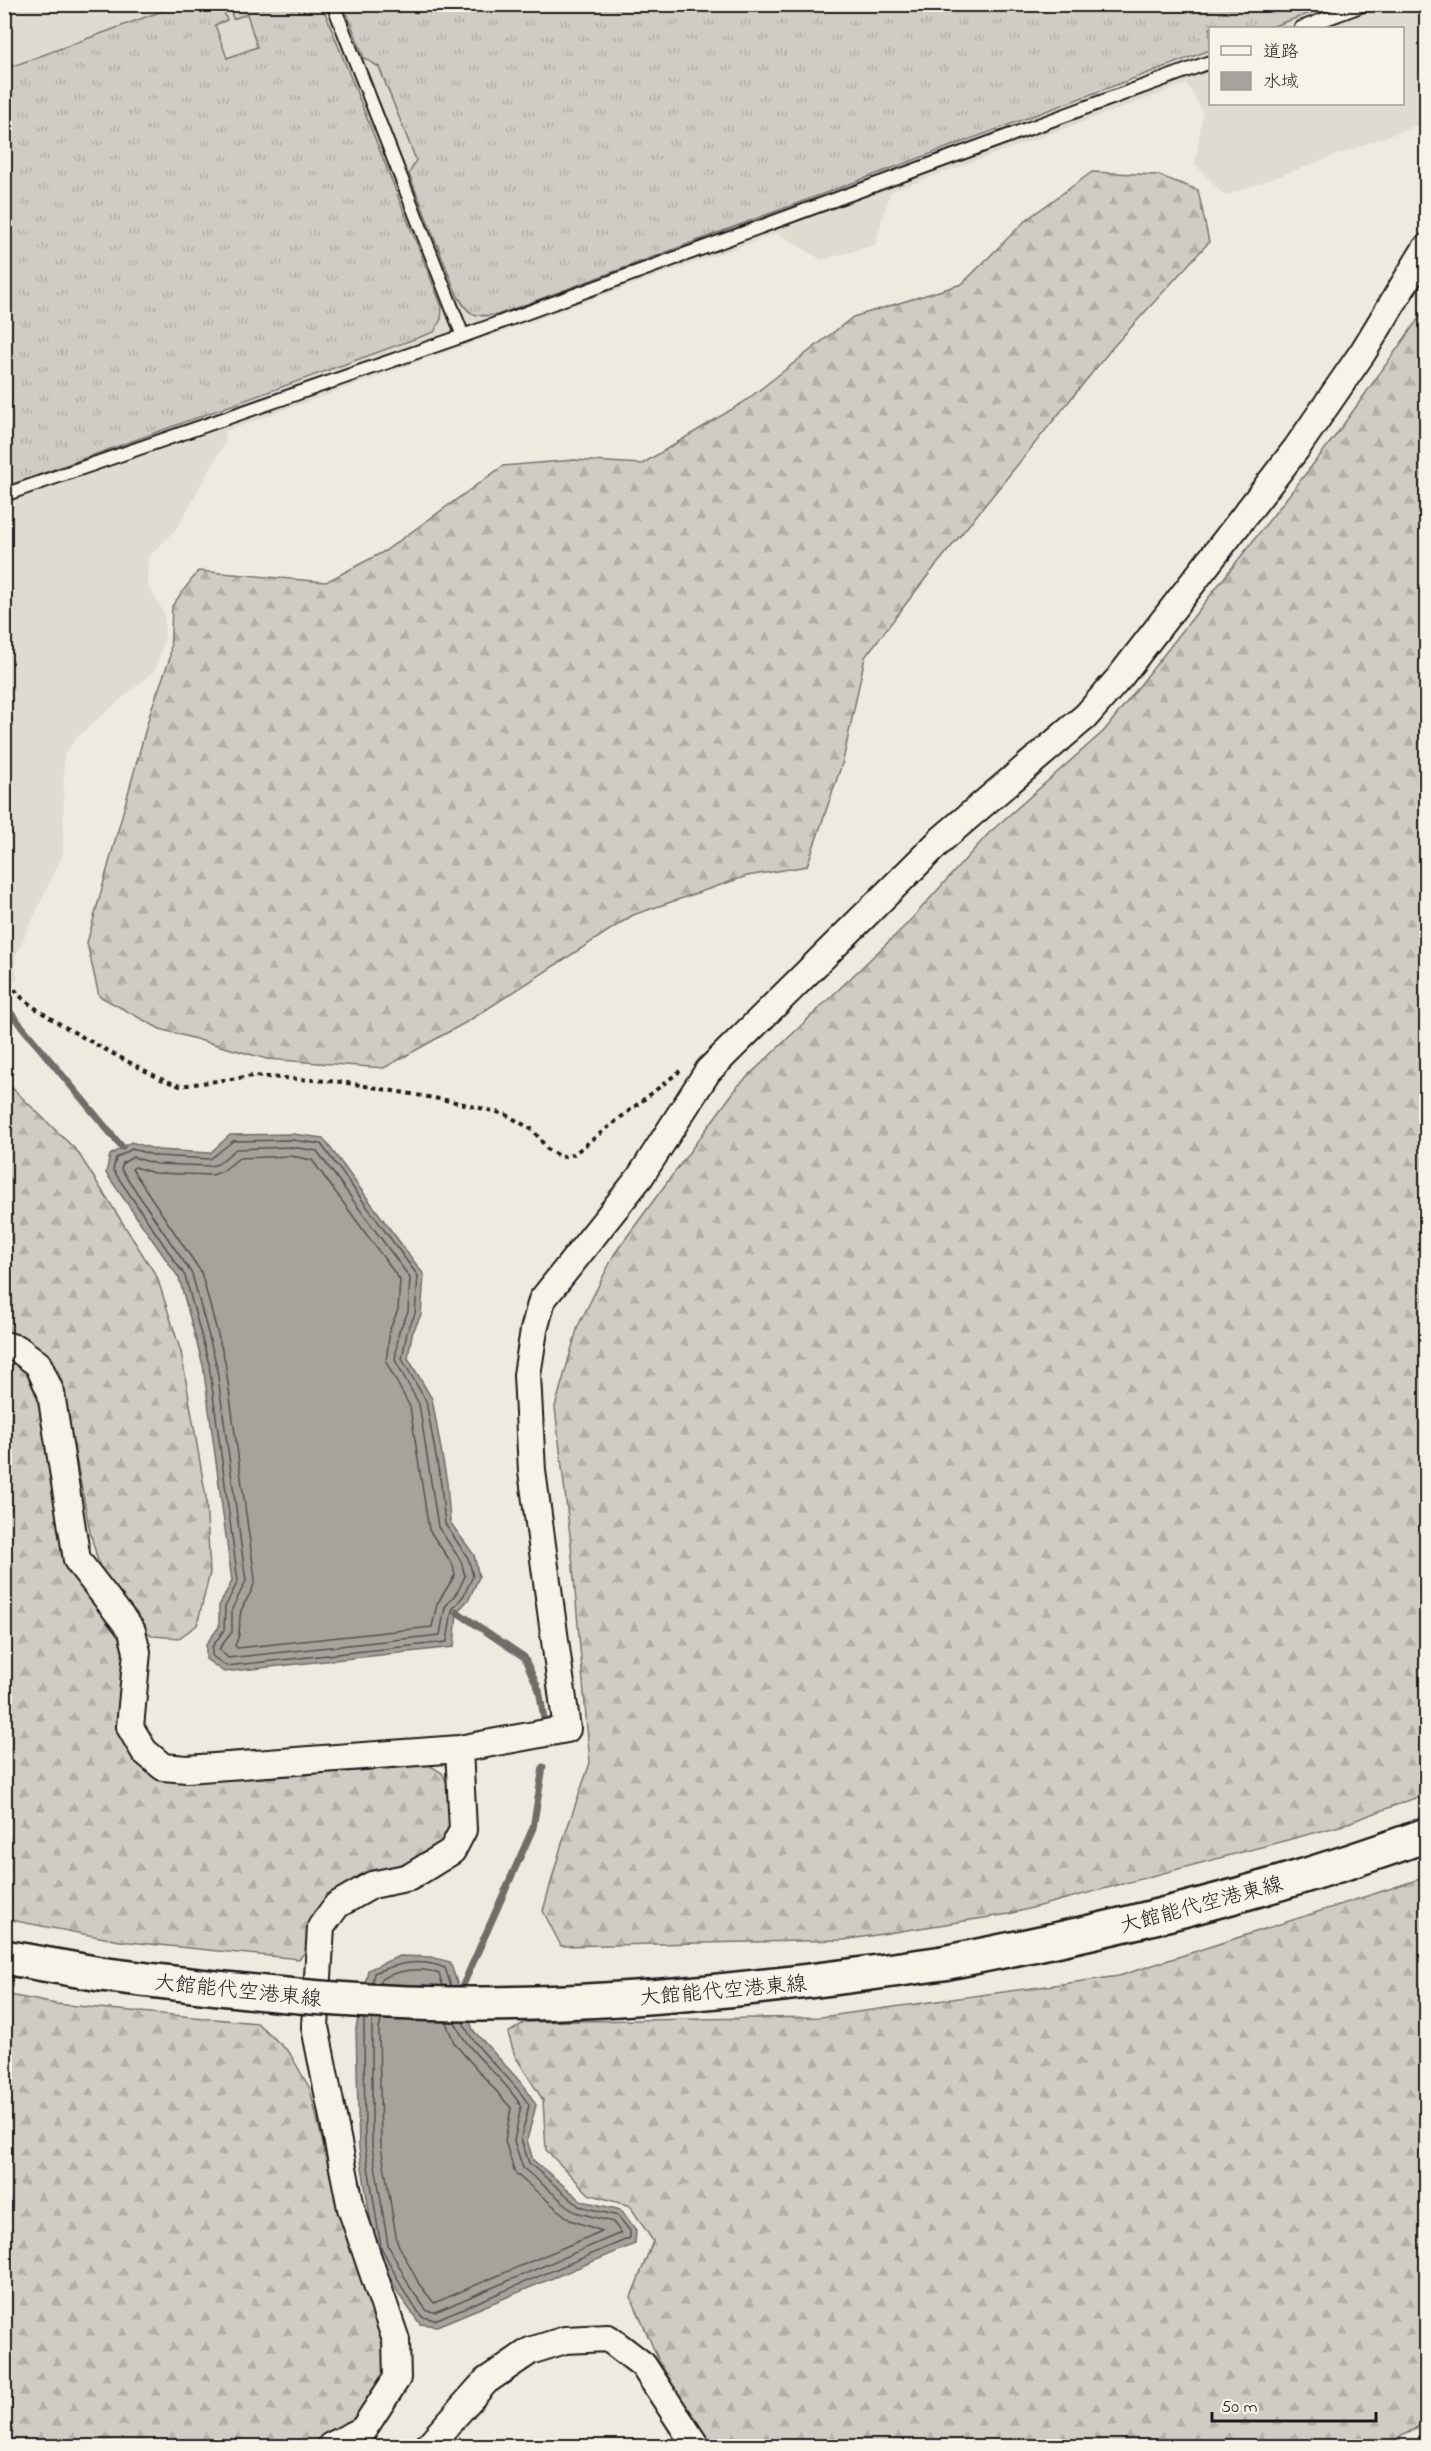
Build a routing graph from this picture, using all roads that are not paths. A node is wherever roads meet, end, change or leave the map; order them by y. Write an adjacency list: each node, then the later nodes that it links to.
1 (333, 4): 6 (lane)
2 (1366, 4): 3 (lane)
3 (1304, 27)
4 (1209, 62): 6 (lane)
5 (1426, 248): 9 (street)
6 (462, 336): 7 (lane)
7 (4, 495)
8 (4, 1345): 9 (street)
9 (459, 1749): 12 (street)
10 (1426, 1835): 11 (main road, 大館能代空港東線, bridge)
11 (4, 1957)
12 (331, 2446)
13 (428, 2446): 14 (street)
14 (696, 2446)

